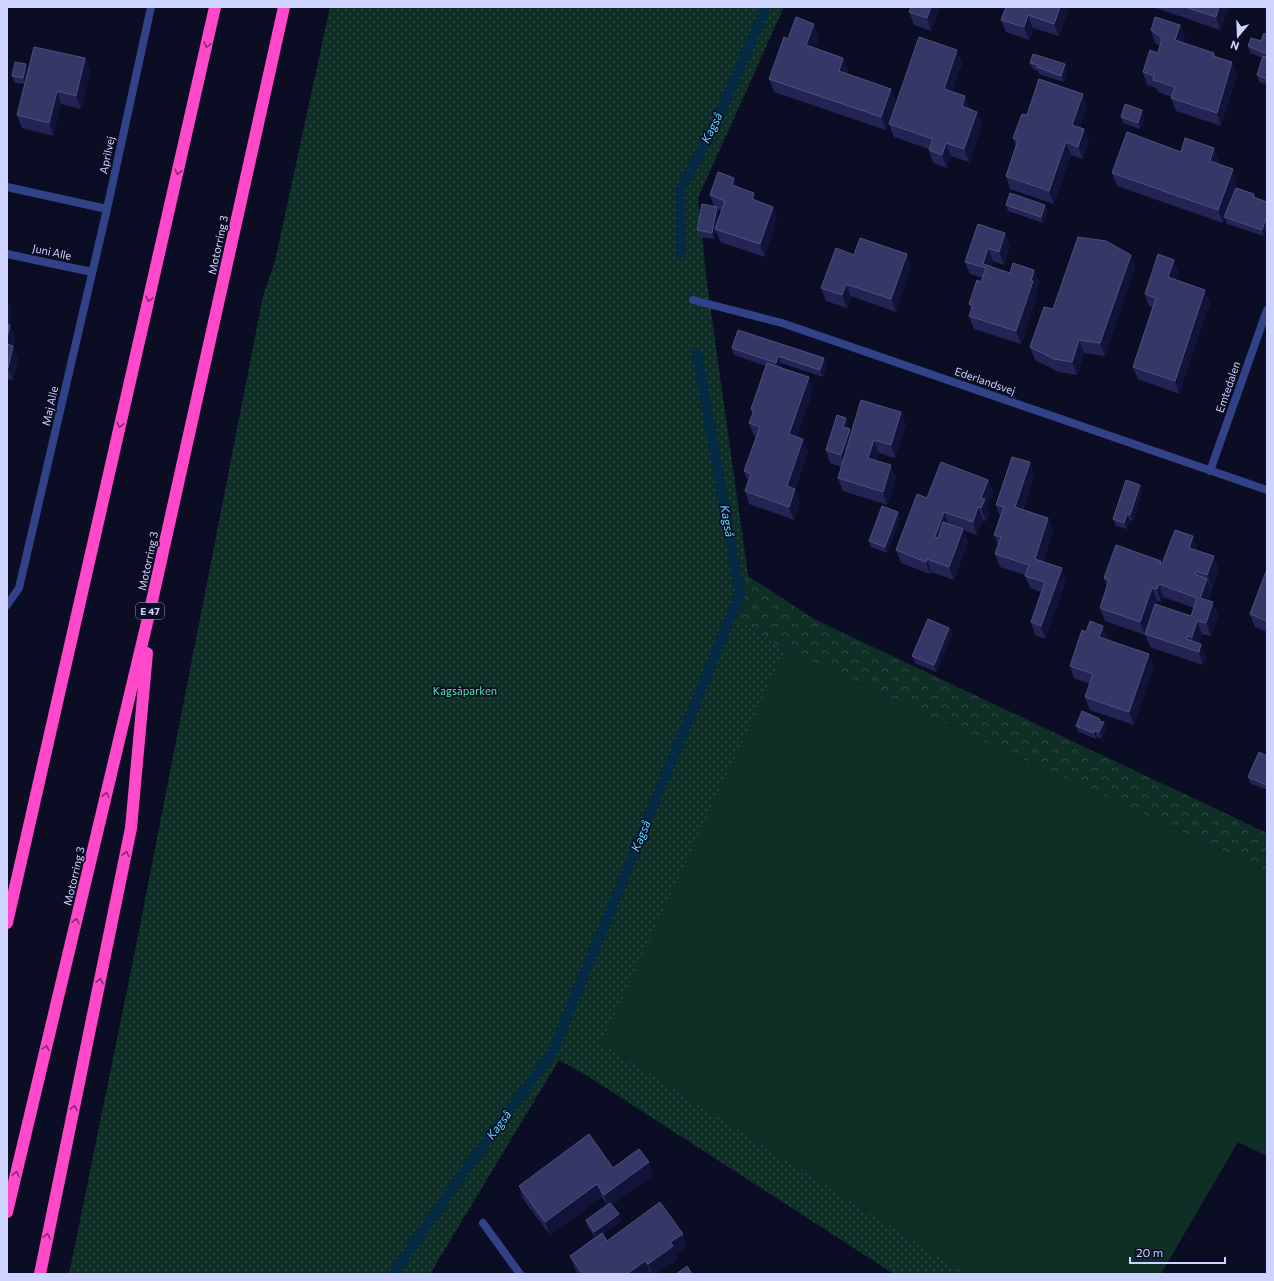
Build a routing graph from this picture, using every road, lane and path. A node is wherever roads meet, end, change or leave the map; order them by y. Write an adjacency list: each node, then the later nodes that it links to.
1 (151, 7): 5 (street, Aprilvej)
2 (215, 7): 14 (highway, one-way to 14)
3 (284, 7): 13 (highway, Motorring 3 / E 47)
4 (7, 187): 5 (street)
5 (107, 209): 7 (street, Maj Alle)
6 (7, 254): 7 (street, Juni Alle)
7 (92, 272): 12 (street, Maj Alle)
8 (693, 300): 10 (street, Ederlandsvej)
9 (1267, 310): 10 (street, Emtedalen)
10 (1210, 471): 11 (street, Ederlandsvej)
11 (1267, 490)
12 (7, 605)
13 (150, 610): 15 (highway, Motorring 3 / E 47, one-way to 13); 17 (highway, one-way to 13)
14 (7, 923)
15 (7, 1212)
16 (483, 1223): 18 (street)
17 (40, 1274)
18 (520, 1274)

